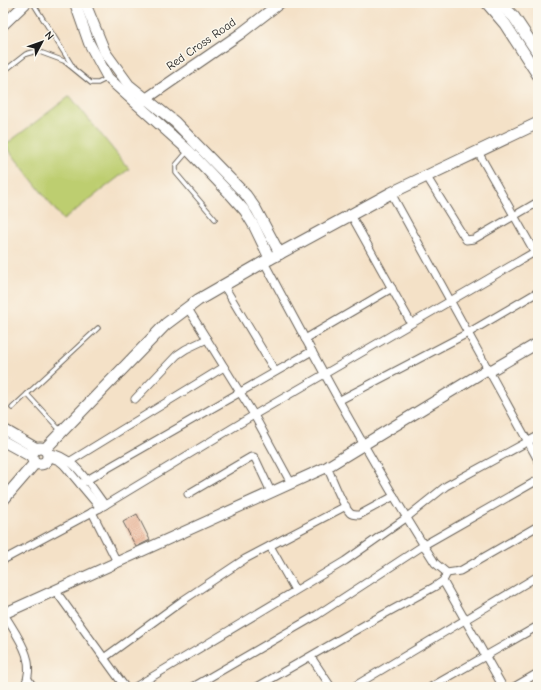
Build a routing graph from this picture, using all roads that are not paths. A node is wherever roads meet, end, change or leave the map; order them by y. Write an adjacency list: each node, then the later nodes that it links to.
1 (26, 3): 8 (street)
2 (33, 3): 10 (lane)
3 (75, 3): 13 (street)
4 (85, 3): 14 (street)
5 (280, 3): 14 (street, Red Cross Road)
6 (487, 3): 12 (main road)
7 (500, 3): 9 (main road)
8 (3, 25)
9 (538, 54)
10 (76, 71): 11 (lane); 13 (lane)
11 (3, 72)
12 (538, 75)
13 (108, 78): 15 (street)
14 (146, 99): 15 (street, Red Cross Road); 26 (street)
15 (136, 106): 17 (street)
16 (538, 123): 18 (main road)
17 (189, 151): 24 (lane); 26 (street)
18 (478, 152): 19 (main road); 23 (street)
19 (426, 177): 20 (main road); 23 (street)
20 (391, 194): 22 (main road); 30 (street)
21 (538, 202): 23 (street)
22 (351, 215): 26 (main road); 28 (street)
23 (514, 216): 25 (street)
24 (215, 219)
25 (537, 253): 30 (street)
26 (271, 258): 27 (main road); 36 (street)
27 (224, 286): 31 (main road); 41 (street)
28 (392, 288): 32 (street); 36 (street)
29 (538, 292): 34 (street)
30 (450, 301): 32 (street); 34 (street)
31 (187, 307): 35 (street); 50 (main road)
32 (411, 323): 42 (street)
33 (98, 328): 44 (lane)
34 (468, 333): 40 (street); 46 (street)
35 (207, 339): 39 (street); 45 (street)
36 (305, 339): 38 (street)
37 (538, 343): 40 (street)
38 (312, 351): 41 (street); 42 (street)
39 (224, 367): 43 (street); 57 (street)
40 (488, 369): 53 (street); 54 (street)
41 (275, 371): 43 (street)
42 (325, 374): 46 (street); 48 (street)
43 (240, 392): 48 (street); 60 (street)
44 (27, 394): 47 (lane); 50 (lane)
45 (135, 399)
46 (340, 400): 54 (street)
47 (12, 408)
48 (254, 415): 61 (street); 67 (street)
49 (3, 429): 55 (street)
50 (61, 432): 55 (main road)
51 (538, 436): 53 (street)
52 (3, 441): 55 (street)
53 (528, 442): 56 (street); 69 (street)
54 (365, 444): 58 (street); 64 (street)
55 (41, 455): 57 (street); 65 (main road)
56 (538, 460)
57 (67, 463): 60 (street)
58 (327, 467): 61 (street); 66 (street)
59 (538, 480): 71 (street)
60 (83, 482): 67 (street)
61 (291, 483): 62 (street)
62 (271, 492): 63 (street); 74 (street)
63 (188, 494)
64 (394, 496): 66 (street); 69 (street)
65 (3, 500)
66 (346, 506): 72 (street)
67 (102, 507): 68 (street)
68 (92, 512): 73 (street); 74 (street)
69 (406, 518): 71 (street); 79 (street)
70 (538, 526): 75 (street)
71 (424, 545): 75 (street); 92 (street)
72 (270, 546): 79 (street); 85 (street)
73 (3, 560)
74 (117, 562): 78 (street)
75 (447, 573): 77 (street)
76 (538, 576): 81 (street)
77 (443, 581): 81 (street); 84 (street)
78 (55, 590): 80 (street); 85 (street)
79 (295, 590): 91 (street)
80 (4, 614): 87 (street)
81 (465, 620): 83 (street); 95 (street)
82 (538, 626): 83 (street)
83 (485, 656): 96 (street); 97 (street)
84 (311, 657): 93 (street); 94 (street)
85 (104, 658): 90 (street)
86 (538, 673): 98 (street)
87 (28, 679): 88 (street); 89 (street)
88 (24, 687)
89 (33, 687)
90 (125, 687)
91 (134, 687)
92 (193, 687)
93 (257, 687)
94 (331, 687)
95 (353, 687)
96 (431, 687)
97 (503, 687)
98 (514, 687)

